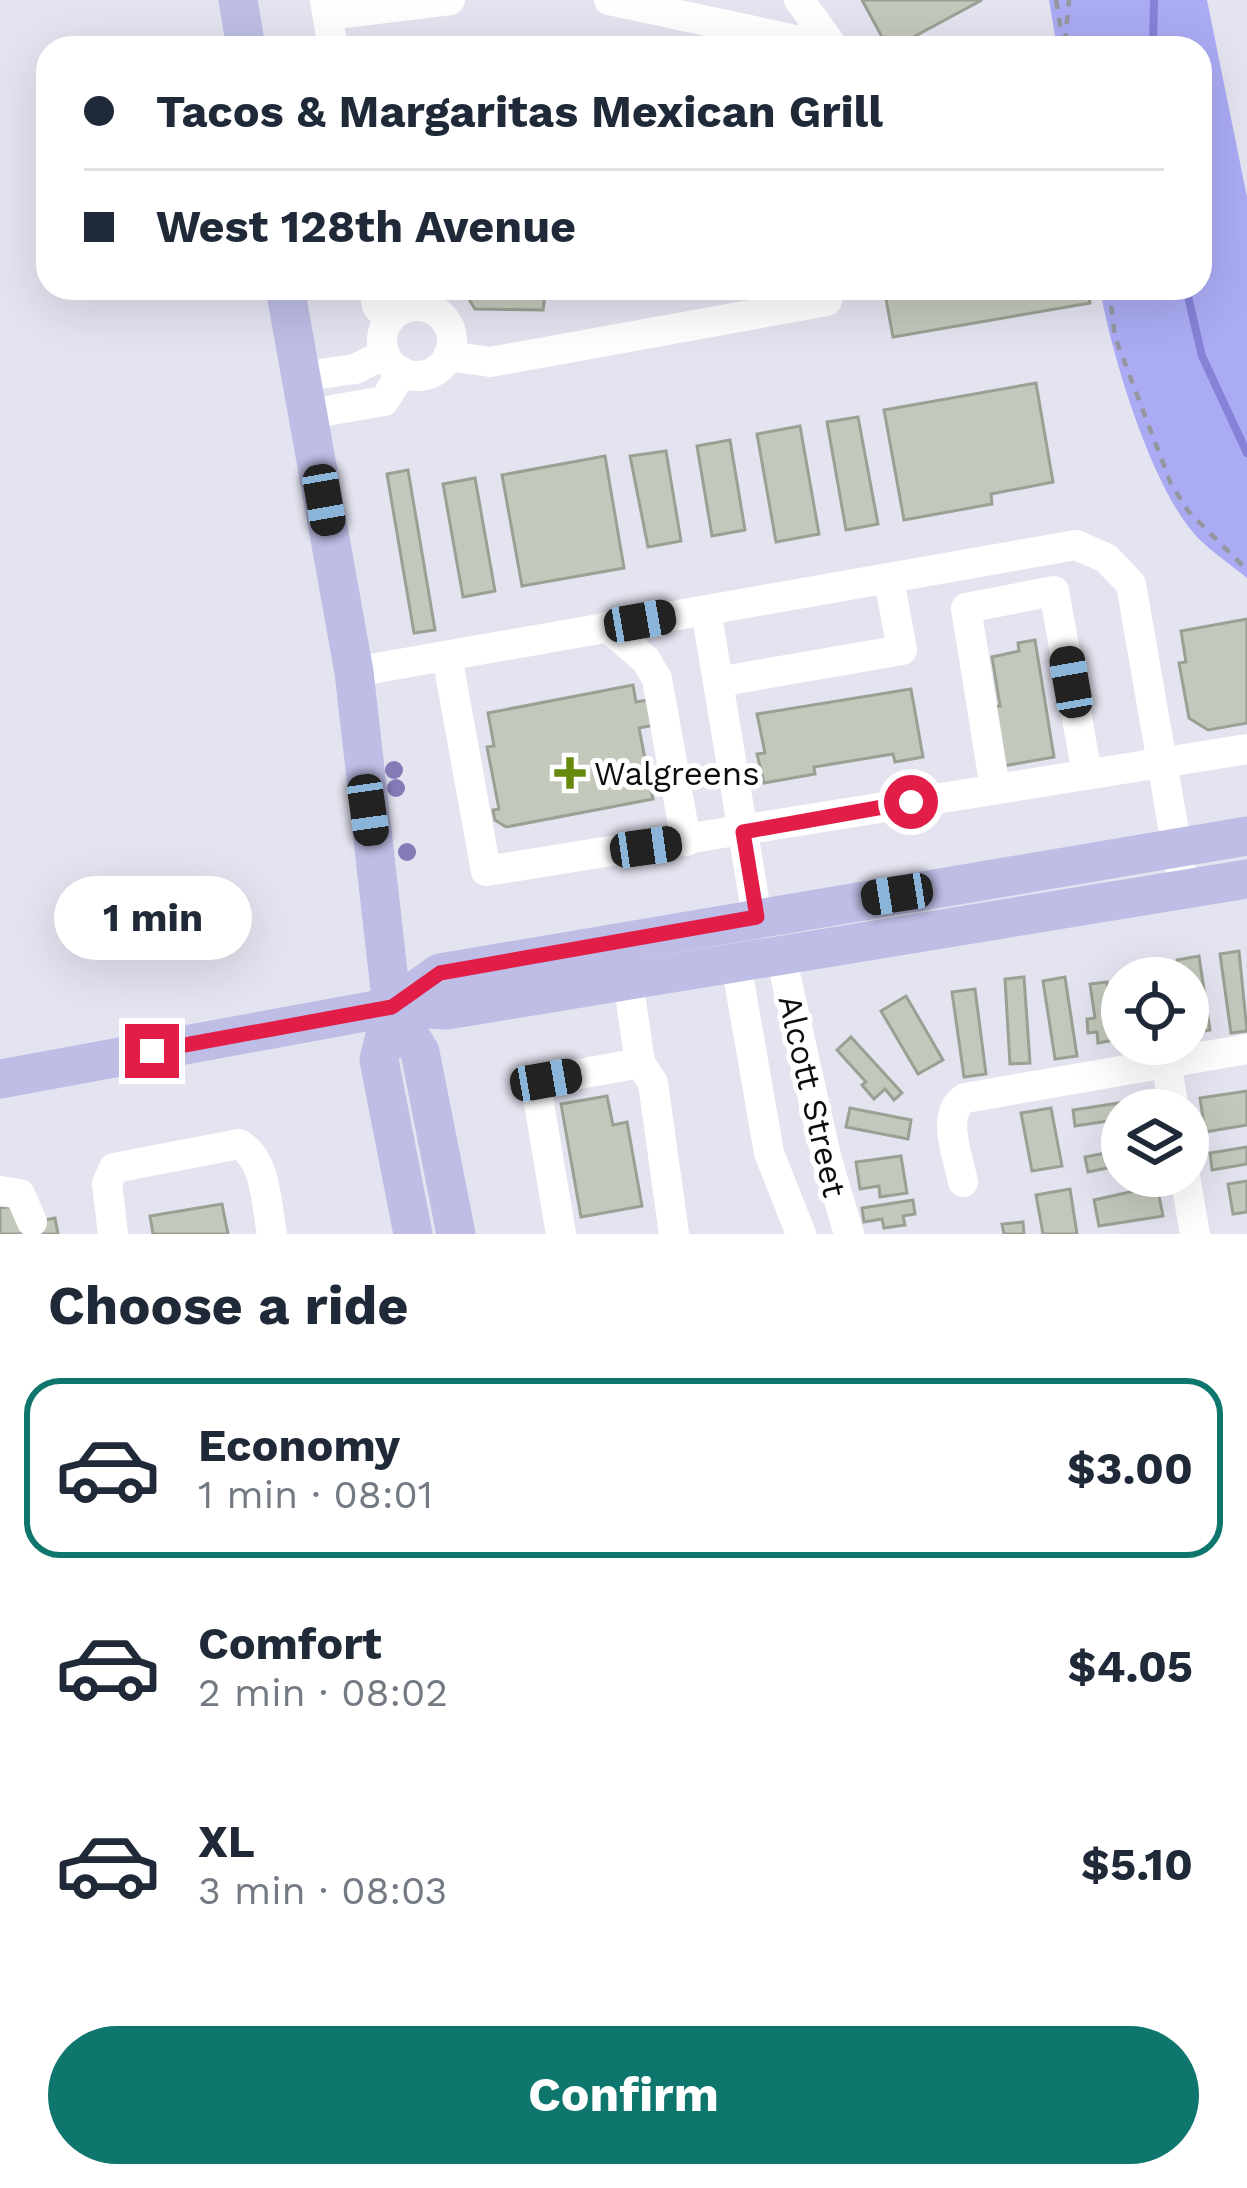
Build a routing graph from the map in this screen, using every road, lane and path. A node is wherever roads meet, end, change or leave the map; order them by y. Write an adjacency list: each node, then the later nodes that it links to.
1 (238, 0): 8 (main road)
2 (450, 0): 7 (street)
3 (609, 0): 9 (street)
4 (800, 0): 10 (street)
5 (1056, 0): 11 (path)
6 (1069, 0): 12 (path)
7 (327, 8)
8 (244, 36)
9 (777, 36)
10 (825, 36)
11 (1062, 36)
12 (1065, 36)
13 (287, 300): 20 (main road)
14 (376, 300): 17 (street)
15 (827, 300): 18 (street)
16 (1110, 300): 23 (path)
17 (389, 320): 18 (street); 19 (street)
18 (448, 356): 19 (street)
19 (393, 363): 20 (street)
20 (304, 396): 30 (main road)
21 (1048, 550): 22 (street); 25 (street); 33 (street)
22 (959, 566): 24 (street); 26 (street)
23 (1247, 570)
24 (890, 579): 27 (street); 31 (street)
25 (1054, 591): 26 (street); 34 (street)
26 (966, 608): 35 (street)
27 (706, 610): 28 (street); 31 (street)
28 (607, 627): 29 (street); 38 (street)
29 (447, 656): 30 (street); 38 (street)
30 (355, 672): 46 (main road)
31 (718, 682): 36 (street)
32 (1247, 749): 33 (street)
33 (1162, 763): 34 (street); 39 (street)
34 (1088, 774): 35 (street)
35 (995, 788): 36 (street)
36 (743, 832): 38 (street); 42 (street)
37 (1247, 836): 39 (main road)
38 (686, 841)
39 (1177, 847): 41 (street); 42 (main road)
40 (1247, 879): 41 (main road)
41 (1184, 889): 43 (main road)
42 (757, 917): 46 (main road)
43 (781, 956): 44 (main road); 63 (street, Alcott Street)
44 (736, 963): 45 (main road); 62 (street, Alcott Street)
45 (628, 981): 46 (main road); 49 (street)
46 (392, 1007): 51 (main road); 58 (main road); 59 (main road)
47 (1247, 1048): 48 (street)
48 (1209, 1054)
49 (640, 1063): 60 (street); 61 (street)
50 (1143, 1065): 52 (street)
51 (0, 1079)
52 (963, 1182)
53 (0, 1190): 55 (street)
54 (1189, 1197): 64 (street)
55 (32, 1222)
56 (112, 1234): 57 (street)
57 (272, 1234)
58 (413, 1234)
59 (456, 1234)
60 (561, 1234)
61 (674, 1234)
62 (801, 1234)
63 (849, 1234)
64 (1195, 1234)

